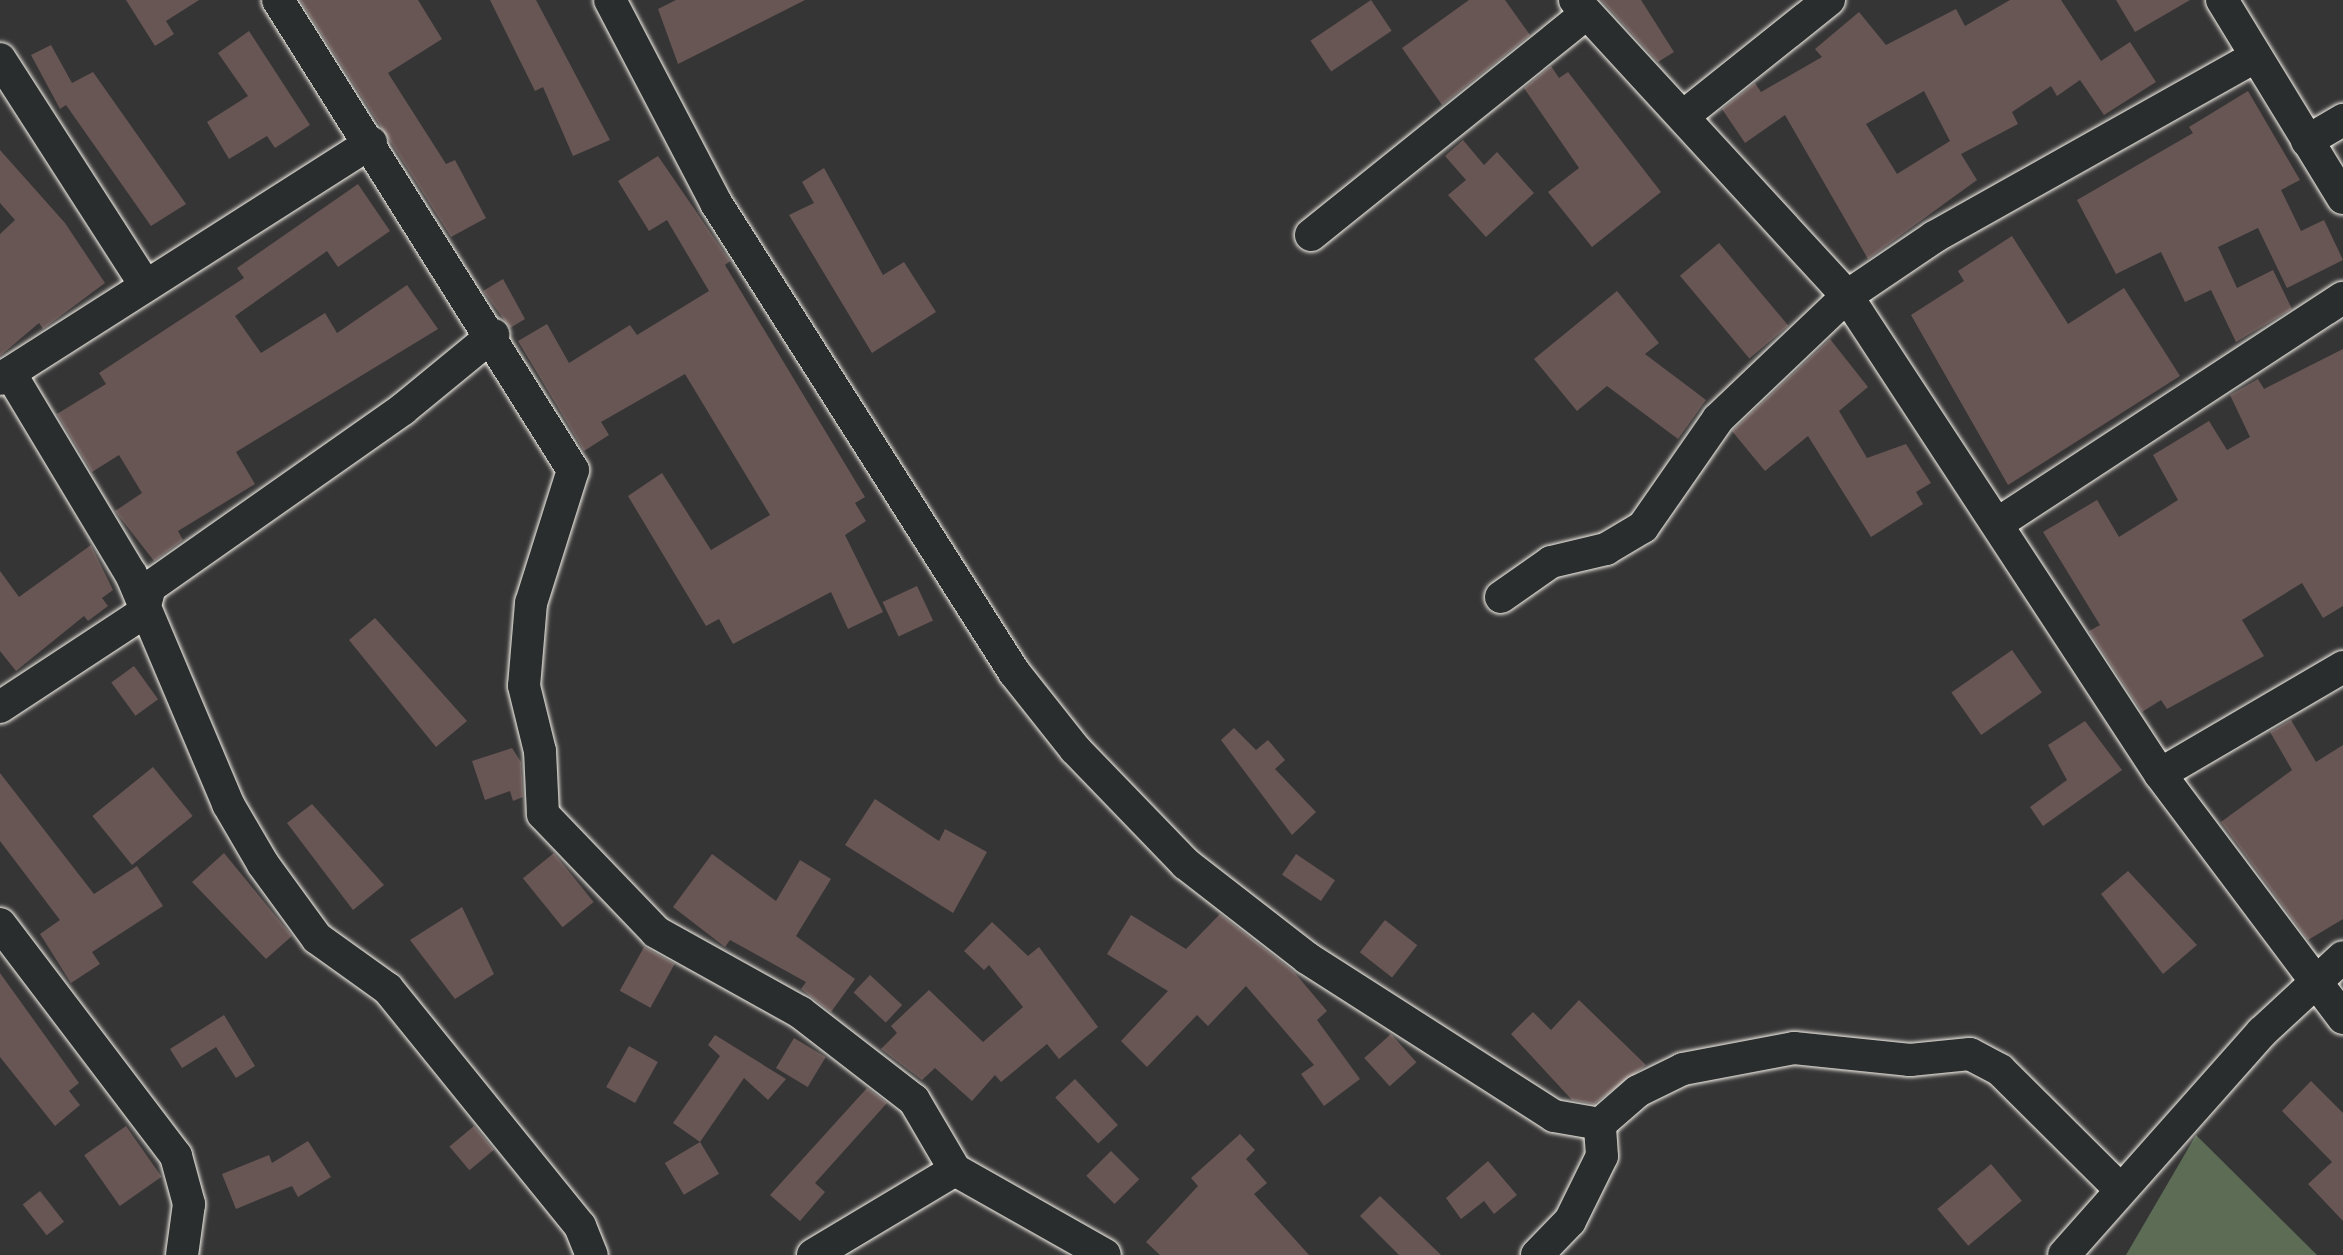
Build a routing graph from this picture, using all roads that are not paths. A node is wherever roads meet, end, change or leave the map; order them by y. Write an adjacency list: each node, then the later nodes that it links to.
1 (278, 0): 11 (street)
2 (610, 0): 29 (street)
3 (1829, 0): 8 (street)
4 (2222, 0): 6 (street)
5 (1580, 8): 8 (street); 13 (street)
6 (2256, 56): 10 (street); 15 (street)
7 (0, 59): 14 (street)
8 (1686, 114): 15 (street)
9 (2343, 120): 10 (street)
10 (2307, 141): 12 (street)
11 (371, 143): 14 (street); 17 (street)
12 (2343, 198)
13 (1311, 235)
14 (143, 282): 18 (street)
15 (1847, 296): 19 (street); 20 (street)
16 (2343, 298): 19 (street)
17 (493, 335): 21 (street); 30 (street)
18 (5, 376): 21 (street)
19 (1997, 524): 24 (street)
20 (1501, 597)
21 (143, 613): 23 (street); 33 (street)
22 (2343, 667): 24 (street)
23 (0, 707)
24 (2160, 774): 27 (street)
25 (0, 924): 32 (street)
26 (2343, 957): 27 (street)
27 (2317, 979): 28 (street); 31 (street)
28 (2343, 1018)
29 (1600, 1124): 31 (street); 36 (street)
30 (955, 1170): 34 (street); 35 (street)
31 (2119, 1188): 37 (street)
32 (187, 1250)
33 (592, 1255)
34 (813, 1255)
35 (1105, 1255)
36 (1537, 1255)
37 (2064, 1255)

